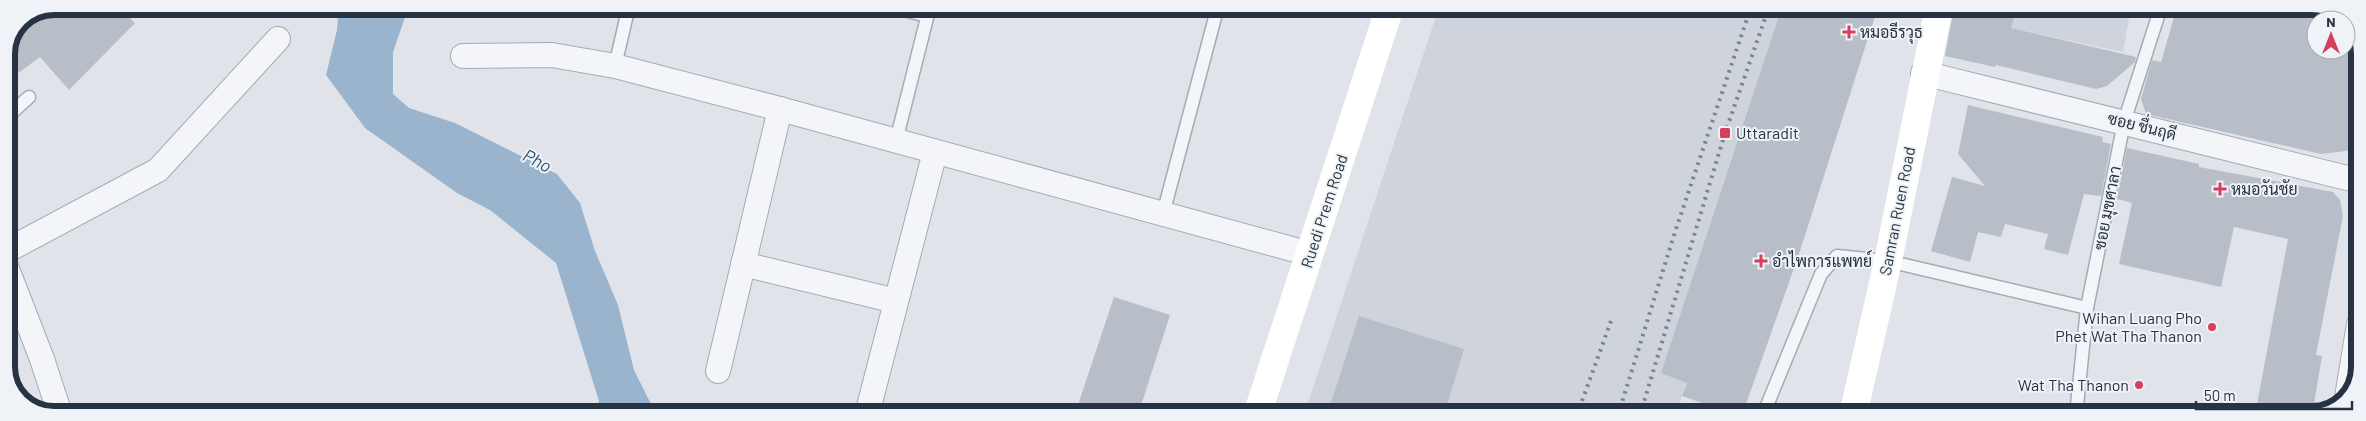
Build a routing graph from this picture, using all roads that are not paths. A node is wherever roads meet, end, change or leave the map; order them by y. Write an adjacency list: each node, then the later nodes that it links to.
1 (627, 15): 9 (lane)
2 (927, 15): 15 (lane)
3 (1216, 15): 18 (lane)
4 (1387, 15): 20 (main road, Ruedi Prem Road)
5 (1936, 15): 10 (main road, Samran Ruen Road)
6 (2158, 15): 14 (lane, ซอย มุขศาลา)
7 (278, 38): 19 (street)
8 (463, 56): 9 (street)
9 (614, 66): 12 (street)
10 (1924, 73): 14 (street, ซอย ชื่นฤดี); 21 (main road, Samran Ruen Road)
11 (29, 97): 13 (lane)
12 (780, 109): 15 (street); 22 (street)
13 (15, 110)
14 (2124, 122): 17 (street, ซอย ชื่นฤดี); 25 (lane, ซอย มุขศาลา)
15 (896, 141): 16 (street)
16 (935, 152): 18 (street); 24 (street)
17 (2351, 179)
18 (1163, 214): 20 (street)
19 (15, 246)
20 (1310, 254): 29 (main road, Ruedi Prem Road)
21 (1888, 261): 25 (lane); 30 (lane); 31 (main road, Samran Ruen Road)
22 (743, 264): 24 (street); 26 (street)
23 (15, 292): 27 (street)
24 (896, 301): 28 (street)
25 (2087, 308): 32 (lane, ซอย มุขศาลา)
26 (718, 371)
27 (55, 406)
28 (869, 406)
29 (1261, 406)
30 (1767, 406)
31 (1854, 406)
32 (2077, 406)

